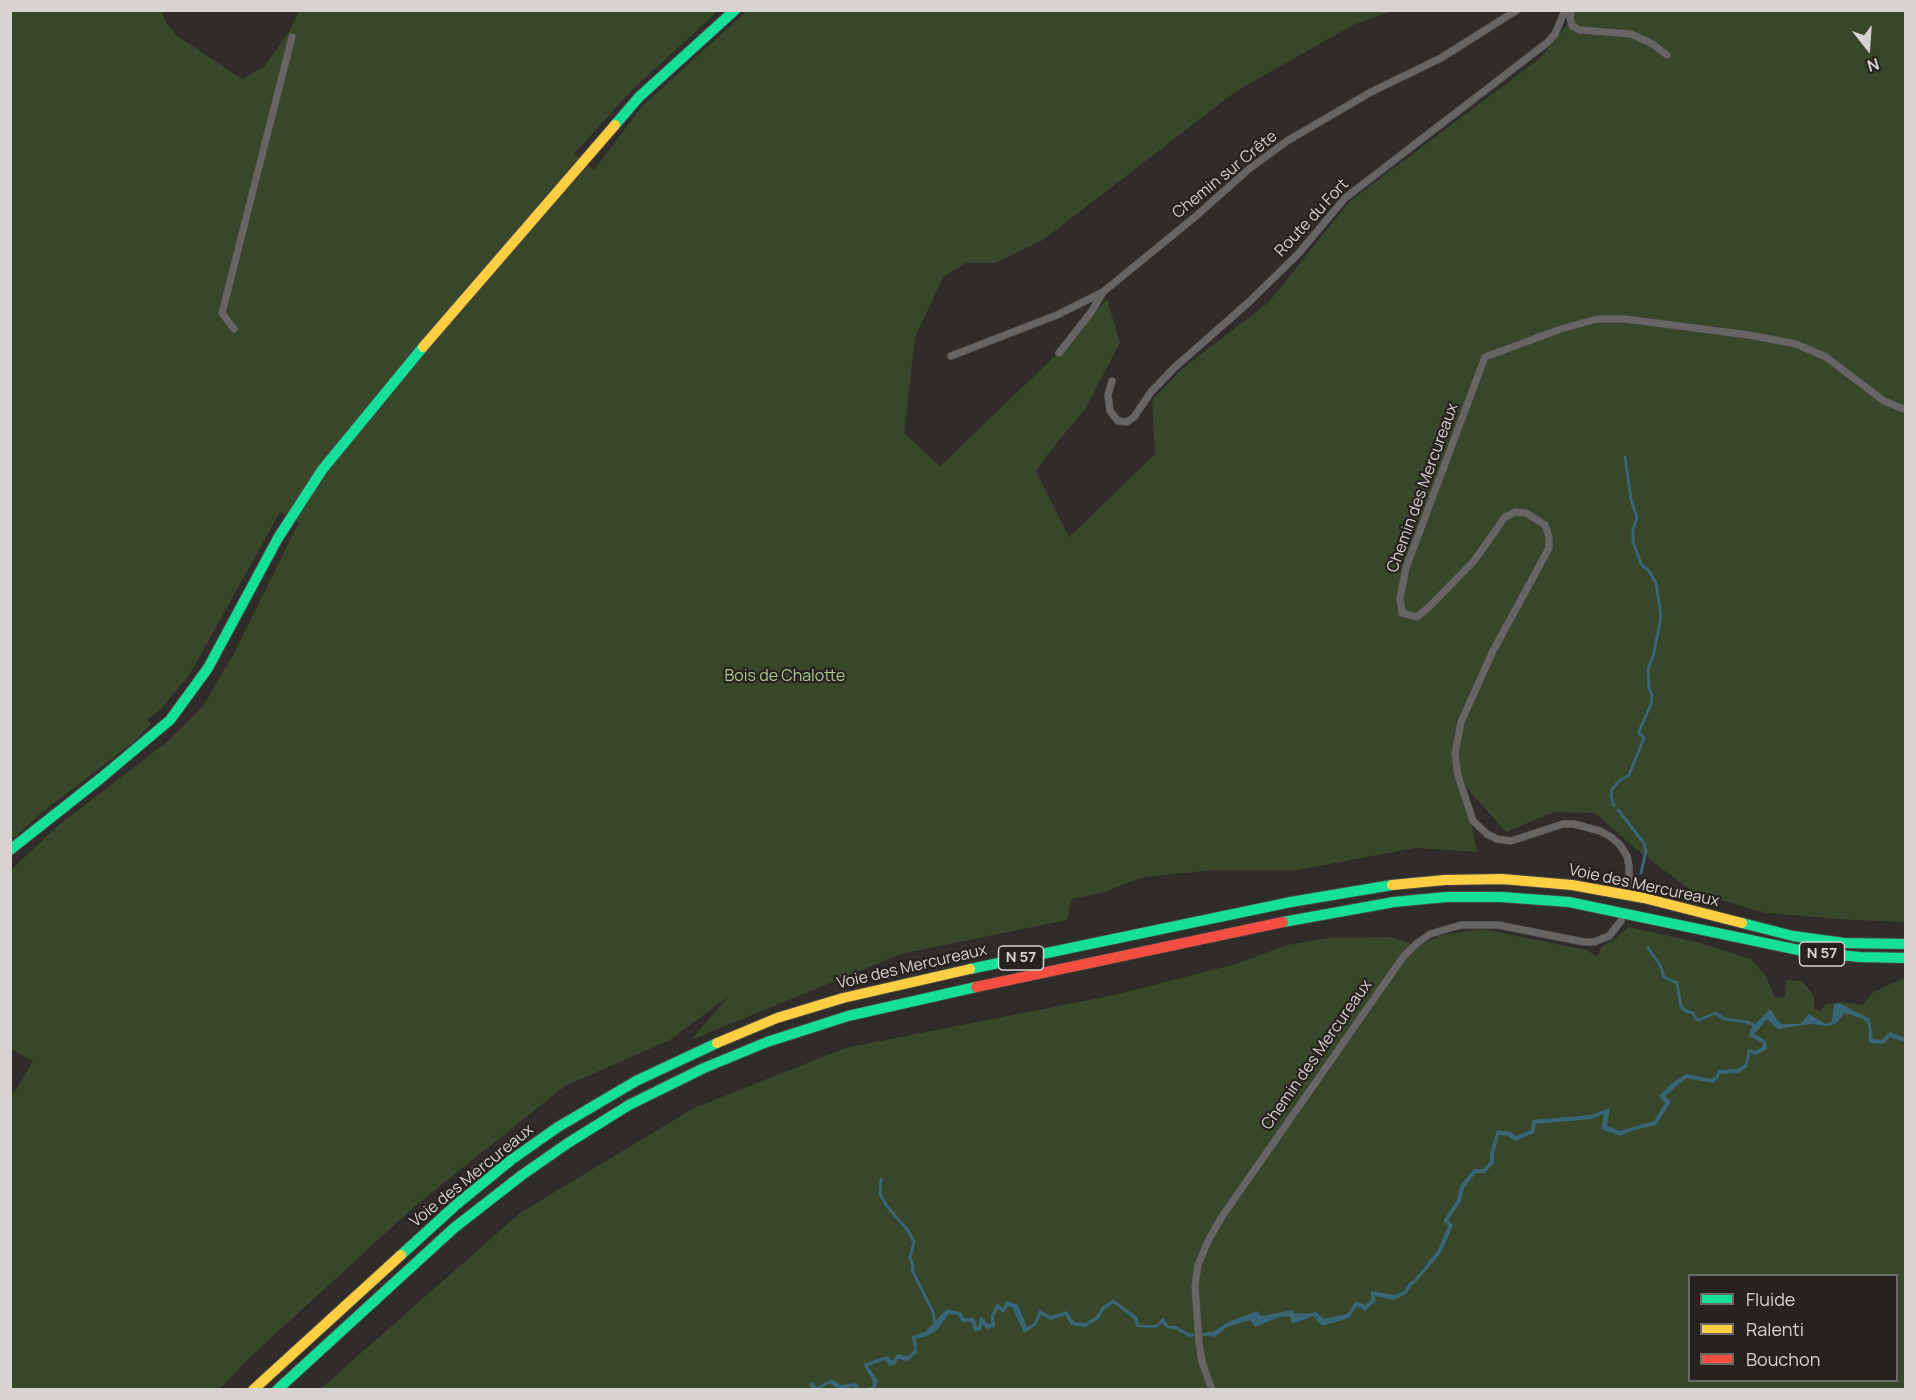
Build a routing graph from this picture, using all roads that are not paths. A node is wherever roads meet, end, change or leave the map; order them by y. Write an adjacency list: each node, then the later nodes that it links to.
1 (735, 10): 13 (main road)
2 (1517, 10): 7 (street, Chemin sur Crête)
3 (1565, 10): 11 (street, Route du Fort)
4 (1572, 10): 6 (street)
5 (292, 37): 8 (street)
6 (1667, 55)
7 (1103, 292): 9 (street); 10 (street, Chemin sur Crête)
8 (234, 329)
9 (1059, 353)
10 (951, 356)
11 (1112, 381)
12 (1905, 410): 14 (street, Chemin des Mercureaux)
13 (10, 850)
14 (1629, 884)
15 (1621, 921): 20 (street, Chemin des Mercureaux)
16 (1905, 944): 18 (main road, Voie des Mercureaux / N 57)
17 (1905, 958): 19 (main road, Voie des Mercureaux / N 57)
18 (253, 1389)
19 (277, 1389)
20 (1212, 1389)

